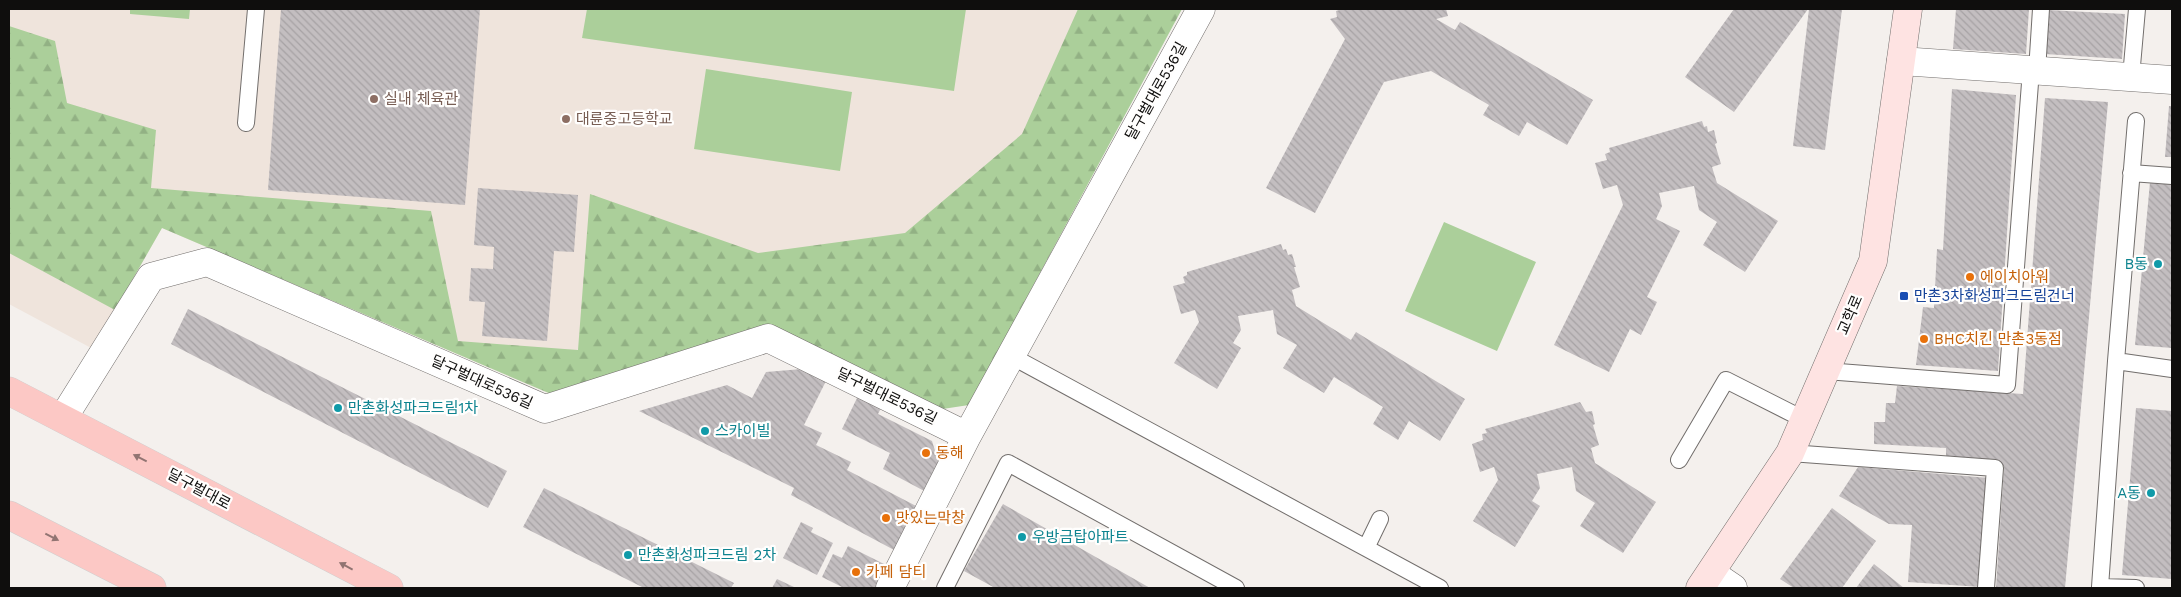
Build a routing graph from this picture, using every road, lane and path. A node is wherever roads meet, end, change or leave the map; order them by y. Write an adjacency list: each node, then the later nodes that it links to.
1 (256, 9): 11 (lane)
2 (1201, 9): 14 (street, 달구벌대로536길)
3 (1908, 9): 6 (street, 교학로)
4 (2041, 9): 7 (lane)
5 (2137, 9): 8 (lane)
6 (1901, 61): 7 (street); 17 (street, 교학로)
7 (2034, 70): 8 (street); 17 (lane)
8 (2131, 77): 9 (street)
9 (2172, 80)
10 (2136, 121): 12 (lane)
11 (246, 123)
12 (2131, 172): 13 (lane); 15 (lane)
13 (2172, 176)
14 (1011, 356): 21 (street, 달구벌대로536길); 26 (lane)
15 (2116, 361): 16 (lane); 36 (lane)
16 (2172, 369)
17 (1826, 371): 20 (street, 교학로)
18 (9, 391): 19 (main road, 달구벌대로)
19 (63, 418): 21 (street, 달구벌대로536길); 29 (main road, 달구벌대로, one-way to 19)
20 (1805, 420): 22 (street, 교학로); 23 (lane)
21 (967, 436): 30 (street, 달구벌대로536길)
22 (1790, 453): 27 (street, 교학로); 35 (lane)
23 (1679, 460)
24 (9, 515): 28 (main road, one-way to 28)
25 (1380, 519): 26 (lane)
26 (1366, 548): 33 (lane)
27 (1706, 580): 34 (street)
28 (152, 588)
29 (389, 588)
30 (890, 588)
31 (944, 588): 32 (lane)
32 (1236, 588)
33 (1440, 588)
34 (1733, 588)
35 (1986, 588)
36 (2136, 588)

